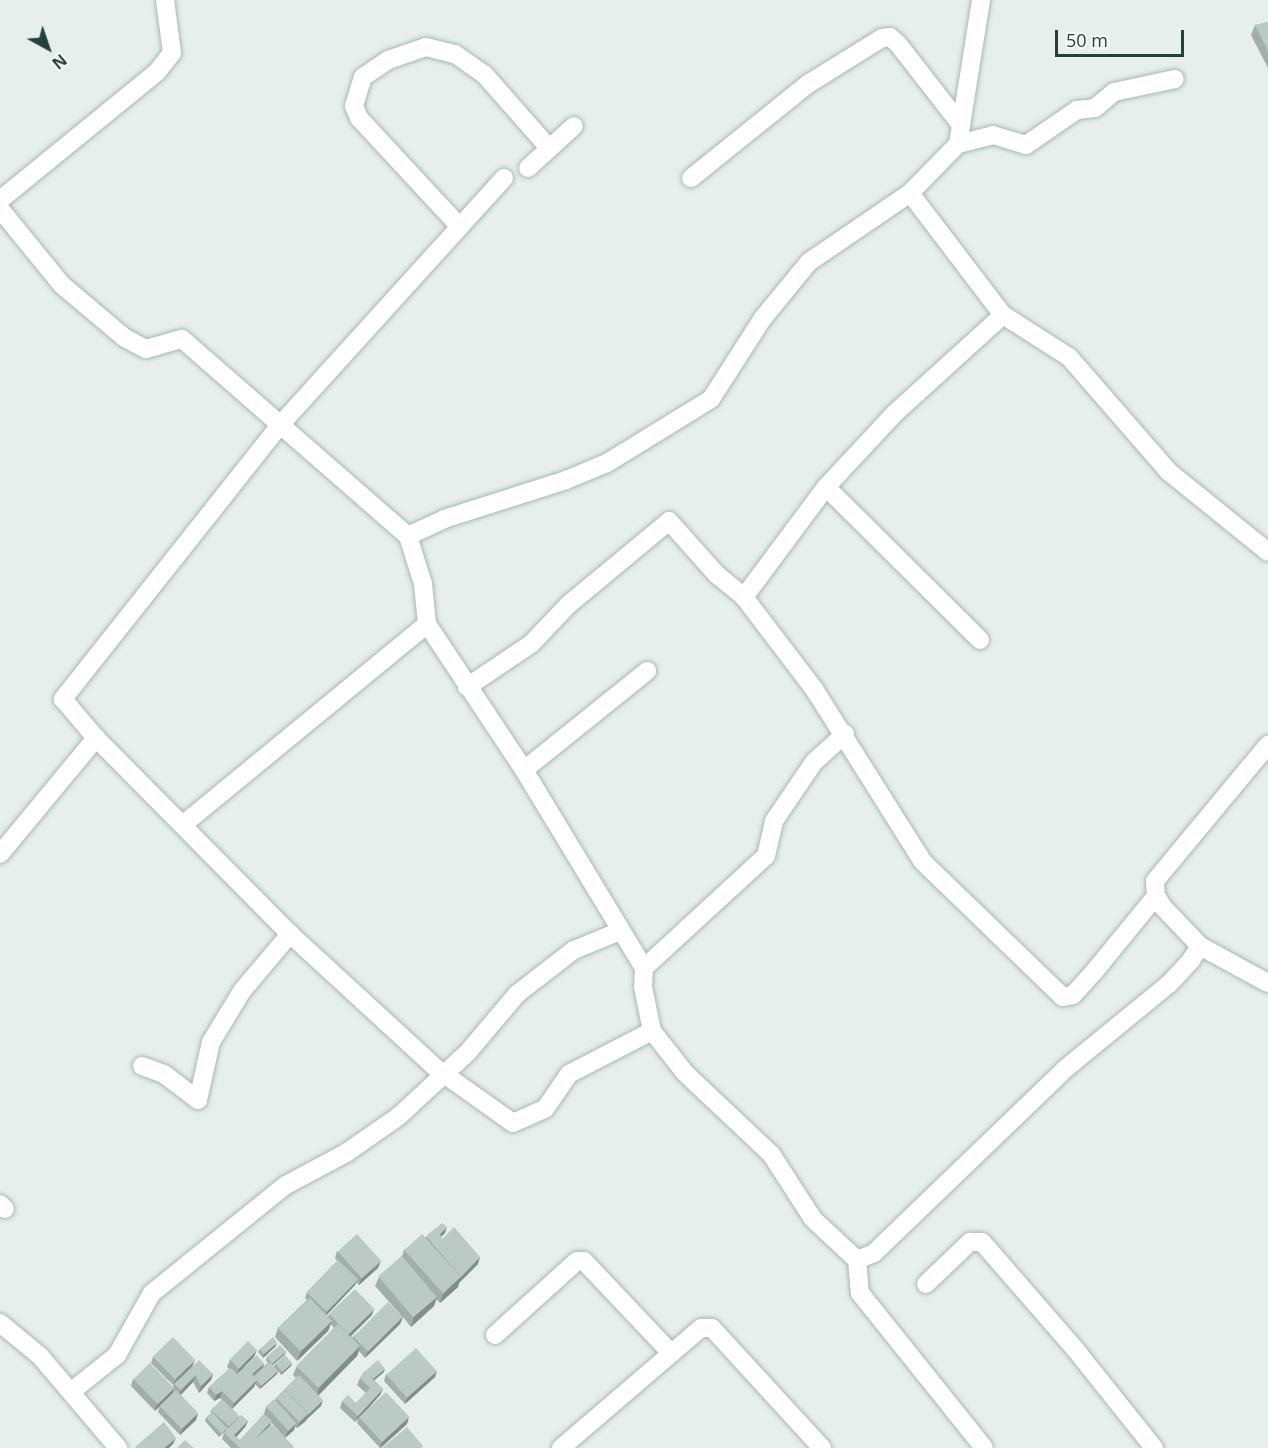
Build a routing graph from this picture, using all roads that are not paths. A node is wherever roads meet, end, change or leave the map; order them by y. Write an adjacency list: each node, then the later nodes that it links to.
1 (165, 0): 12 (street)
2 (981, 0): 4 (street)
3 (1175, 78): 6 (street)
4 (961, 125): 6 (street); 10 (street)
5 (574, 126): 7 (street)
6 (958, 144): 11 (street)
7 (549, 148): 8 (street); 14 (street)
8 (528, 168)
9 (504, 178): 14 (street)
10 (691, 178)
11 (910, 193): 15 (street); 18 (street)
12 (0, 200)
13 (0, 209): 16 (street)
14 (459, 226): 16 (street)
15 (1003, 315): 17 (street); 19 (street)
16 (280, 425): 18 (street); 26 (street)
17 (826, 487): 20 (street); 22 (street)
18 (408, 536): 21 (street)
19 (1268, 552)
20 (744, 597): 24 (street); 25 (street)
21 (428, 624): 24 (street); 29 (street)
22 (980, 640)
23 (647, 671): 28 (street)
24 (467, 687): 28 (street)
25 (845, 734): 31 (street); 35 (street)
26 (96, 738): 29 (street); 30 (street)
27 (1268, 745): 31 (street)
28 (524, 770): 32 (street)
29 (184, 823): 33 (street)
30 (0, 854)
31 (1156, 896): 34 (street)
32 (621, 931): 35 (street); 39 (street)
33 (290, 934): 38 (street); 39 (street)
34 (1200, 946): 36 (street); 40 (street)
35 (644, 968): 37 (street)
36 (1268, 983)
37 (652, 1031): 39 (street); 40 (street)
38 (142, 1066)
39 (443, 1074): 45 (street)
40 (857, 1260): 49 (street)
41 (926, 1284): 50 (street)
42 (0, 1323): 45 (street)
43 (495, 1335): 44 (street)
44 (670, 1352): 47 (street); 48 (street)
45 (72, 1390): 46 (street)
46 (118, 1448)
47 (561, 1448)
48 (822, 1448)
49 (984, 1448)
50 (1154, 1448)

